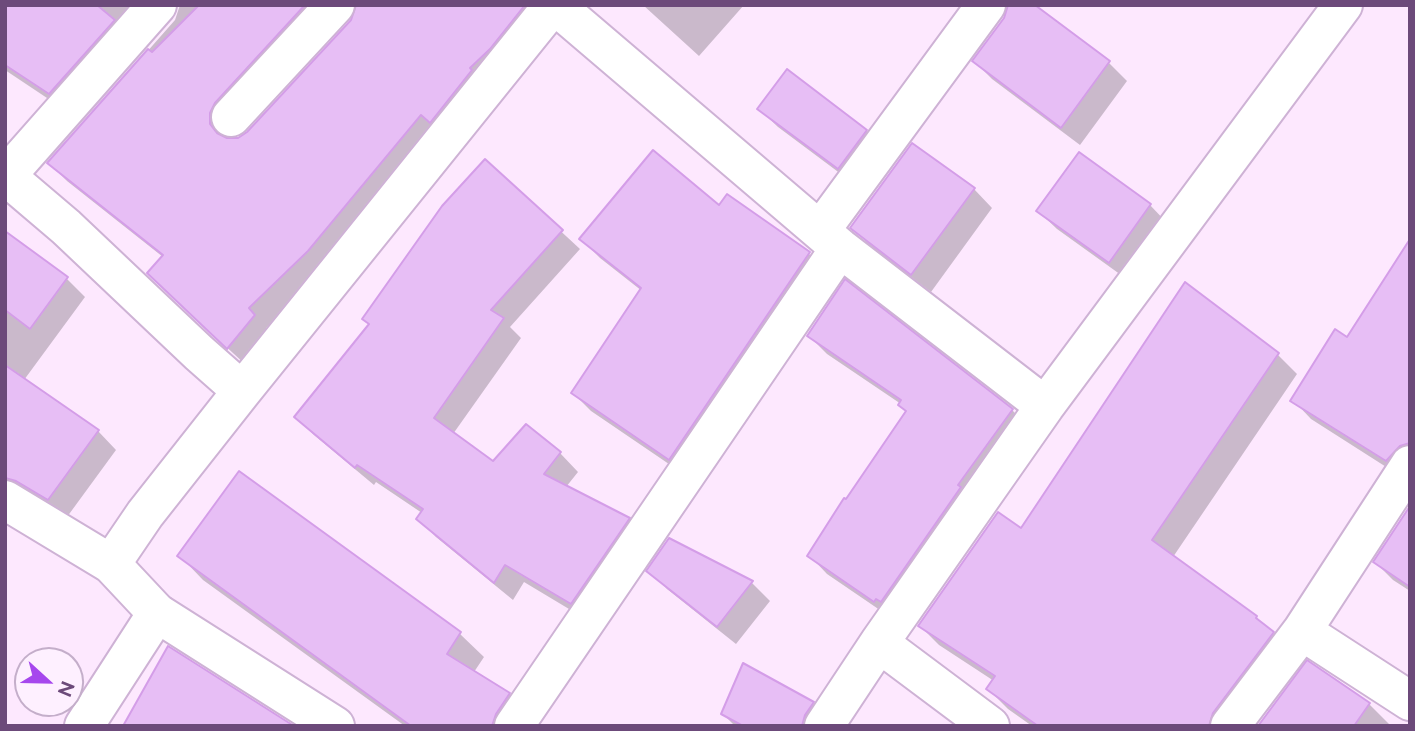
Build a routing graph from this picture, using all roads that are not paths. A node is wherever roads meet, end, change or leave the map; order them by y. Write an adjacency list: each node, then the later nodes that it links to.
1 (335, 5): 6 (street)
2 (554, 5): 8 (street); 9 (street)
3 (986, 5): 8 (street)
4 (1343, 5): 10 (street)
5 (143, 10): 7 (street)
6 (231, 117)
7 (6, 177): 9 (street)
8 (830, 240): 10 (street); 20 (street)
9 (242, 391): 13 (street)
10 (1045, 406): 16 (street)
11 (1410, 465): 15 (street)
12 (5, 500): 13 (street)
13 (111, 564): 14 (street)
14 (157, 613): 18 (street); 19 (street)
15 (1302, 631): 17 (street); 23 (street)
16 (878, 643): 21 (street); 22 (street)
17 (1410, 701)
18 (84, 726)
19 (335, 726)
20 (514, 726)
21 (824, 726)
22 (990, 726)
23 (1230, 726)

